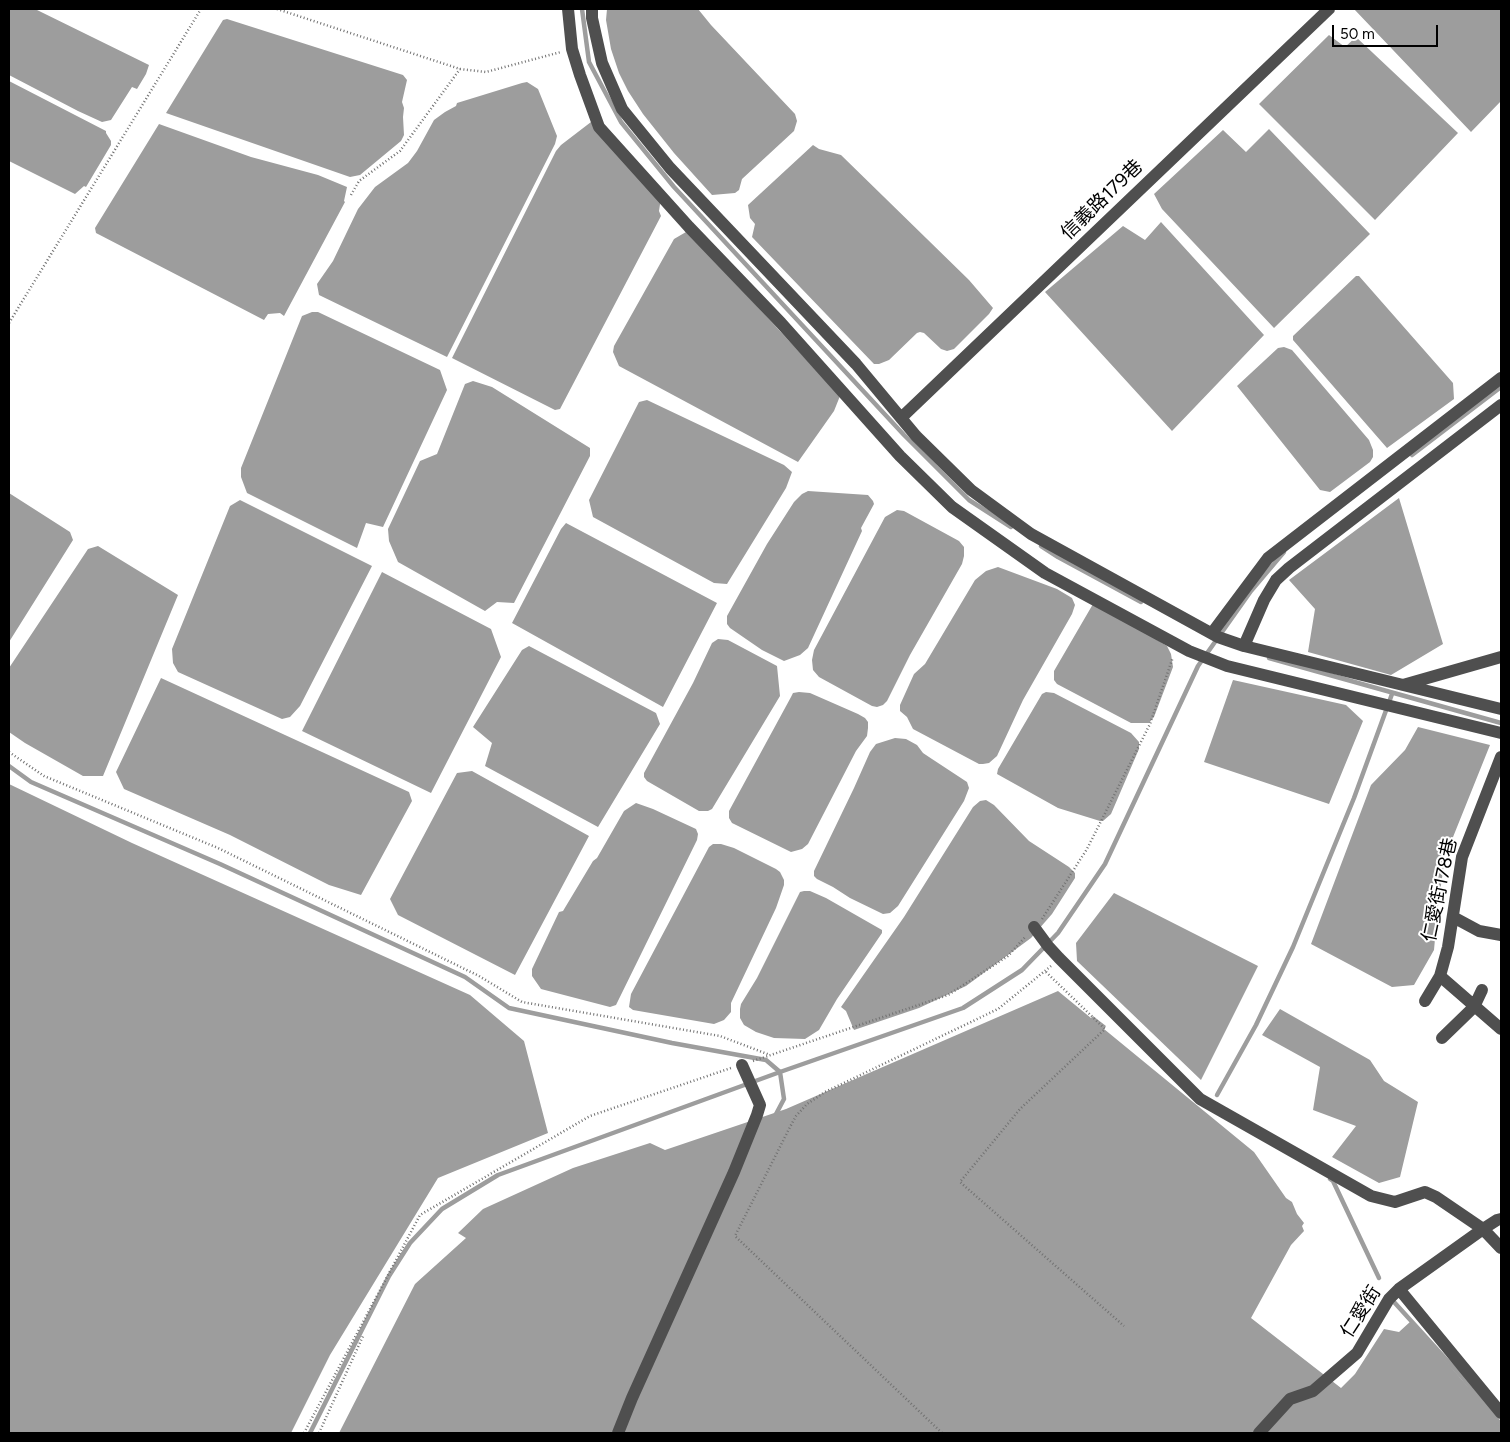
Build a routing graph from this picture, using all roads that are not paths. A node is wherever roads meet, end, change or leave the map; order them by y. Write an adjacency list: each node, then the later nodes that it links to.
1 (568, 9): 12 (street)
2 (592, 9): 6 (street)
3 (1329, 9): 6 (street, 信義路179巷)
4 (1501, 378): 7 (street)
5 (1501, 405): 8 (street)
6 (901, 418): 7 (street)
7 (1215, 635): 8 (street)
8 (1240, 645): 10 (street)
9 (1501, 657): 10 (street)
10 (1400, 685): 11 (street)
11 (1501, 709)
12 (1501, 733)
13 (1501, 757): 14 (street, 仁愛街178巷)
14 (1454, 917): 16 (street); 17 (street, 仁愛街178巷)
15 (1037, 930): 26 (street)
16 (1501, 935)
17 (1440, 976): 19 (street, 仁愛街178巷); 20 (street)
18 (1482, 990): 20 (street)
19 (1425, 1001)
20 (1474, 1006): 21 (street); 22 (street)
21 (1501, 1029)
22 (1442, 1038)
23 (742, 1065): 30 (street)
24 (1501, 1207): 25 (street)
25 (1499, 1219): 26 (street, 仁愛街)
26 (1483, 1229): 27 (street); 28 (street, 仁愛街)
27 (1501, 1248)
28 (1399, 1290): 29 (street); 31 (street, 仁愛街)
29 (1501, 1413)
30 (618, 1433)
31 (1260, 1433)

